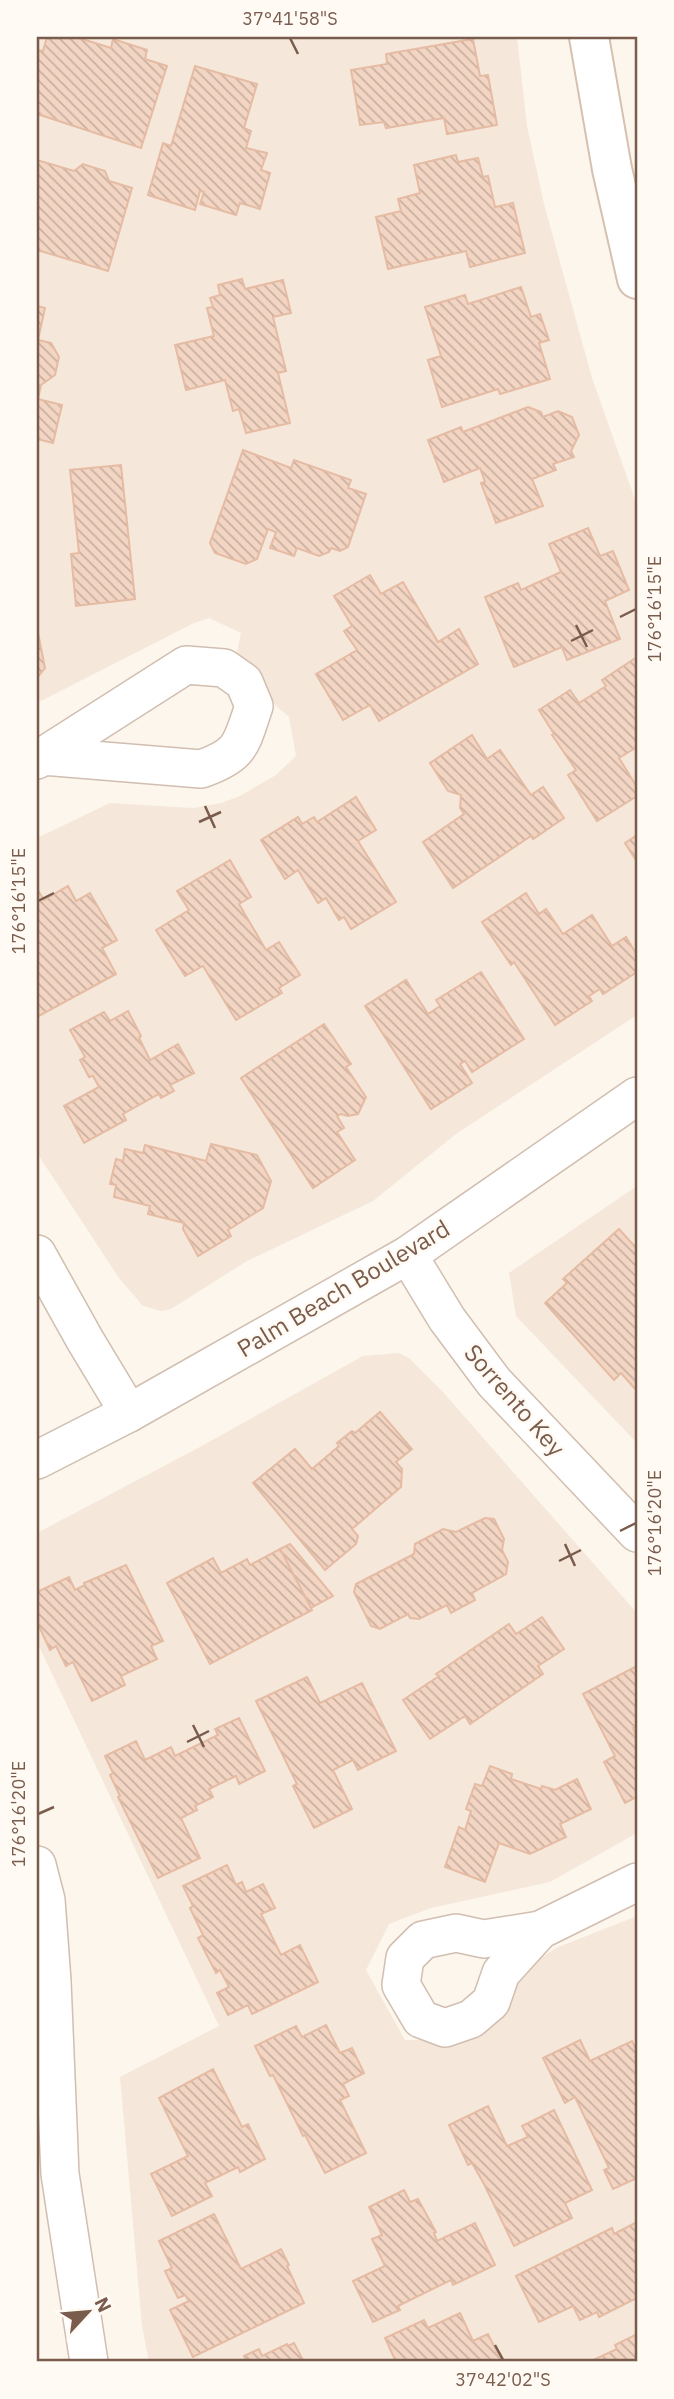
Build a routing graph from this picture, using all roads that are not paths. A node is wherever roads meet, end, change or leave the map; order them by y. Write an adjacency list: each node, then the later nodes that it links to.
1 (589, 37): 2 (street)
2 (637, 279)
3 (40, 758): 3 (street)
4 (637, 1096): 6 (street, Palm Beach Boulevard)
5 (37, 1254): 7 (street)
6 (408, 1255): 7 (street, Palm Beach Boulevard); 9 (street, Sorrento Key)
7 (130, 1413): 8 (street, Palm Beach Boulevard)
8 (37, 1460)
9 (637, 1533)
10 (37, 1865): 13 (street)
11 (637, 1882): 12 (street)
12 (540, 1930)
13 (89, 2362)

